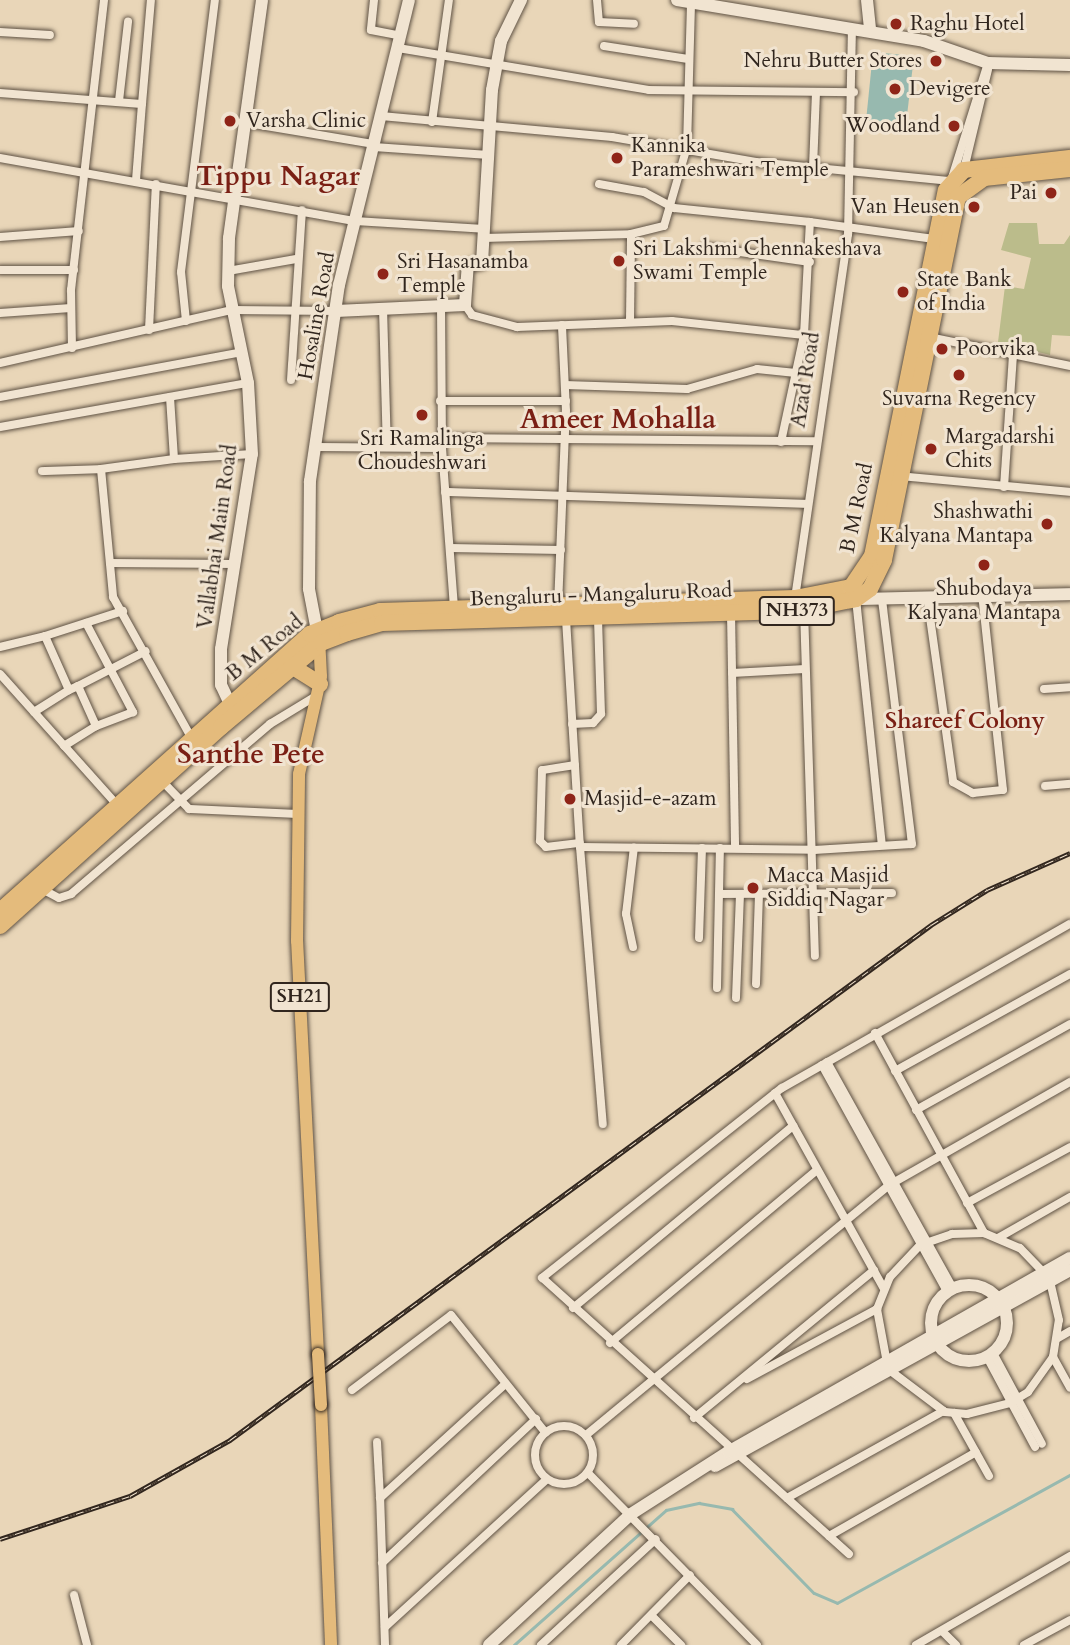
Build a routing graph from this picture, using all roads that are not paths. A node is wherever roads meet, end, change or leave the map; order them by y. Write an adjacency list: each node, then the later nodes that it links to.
1 (104, 0): 30 (street)
2 (150, 0): 32 (street)
3 (215, 0): 51 (street)
4 (262, 0): 34 (street, Vallabhai Main Road)
5 (374, 0): 19 (street)
6 (409, 0): 19 (street, Hosaline Road)
7 (449, 0): 21 (street)
8 (597, 0): 14 (street)
9 (677, 0): 12 (street)
10 (867, 0): 16 (street)
11 (517, 1): 24 (street)
12 (691, 5): 15 (street); 22 (street)
13 (128, 22): 31 (street)
14 (634, 24)
15 (852, 27): 16 (street); 28 (street, Azad Road)
16 (870, 31): 23 (street)
17 (0, 32): 18 (street)
18 (50, 35)
19 (399, 42): 21 (street); 33 (street, Hosaline Road)
20 (604, 46): 22 (street)
21 (440, 57): 24 (street); 35 (street)
22 (688, 59): 26 (street)
23 (994, 64): 25 (street); 45 (street); 50 (street)
24 (497, 65): 26 (street); 36 (street)
25 (1070, 65)
26 (690, 91): 27 (street); 38 (street)
27 (816, 92): 28 (street); 42 (street)
28 (854, 92): 43 (street, Azad Road)
29 (0, 93): 30 (street)
30 (95, 99): 31 (street); 46 (street)
31 (119, 102): 32 (street)
32 (142, 104): 47 (street)
33 (382, 116): 35 (street); 37 (street, Hosaline Road)
34 (242, 122): 37 (street); 52 (street, Vallabhai Main Road)
35 (432, 122): 36 (street)
36 (490, 128): 38 (street); 39 (street)
37 (374, 146): 39 (street); 55 (street, Hosaline Road)
38 (687, 147): 42 (street); 53 (street)
39 (489, 156): 59 (street)
40 (0, 158): 46 (street)
41 (1070, 158): 45 (highway)
42 (813, 167): 43 (street)
43 (851, 168): 50 (street); 57 (street, Azad Road)
44 (1070, 169): 50 (highway)
45 (964, 170): 50 (highway)
46 (87, 174): 47 (street); 58 (street)
47 (136, 180): 48 (street)
48 (156, 184): 51 (street); 80 (street)
49 (599, 184): 53 (street)
50 (954, 186): 62 (highway, B M Road / NH373); 82 (highway, NH373)
51 (190, 193): 52 (street); 77 (street)
52 (234, 196): 54 (street); 68 (street, Vallabhai Main Road)
53 (674, 208): 56 (street); 60 (street)
54 (302, 210): 55 (street); 64 (street)
55 (355, 221): 59 (street); 75 (street, Hosaline Road)
56 (810, 222): 57 (street); 65 (street)
57 (848, 227): 62 (street); 99 (street, Azad Road)
58 (79, 231): 61 (street); 67 (street)
59 (484, 234): 60 (street); 70 (street)
60 (631, 234): 78 (street)
61 (0, 237)
62 (934, 239): 114 (highway, B M Road / NH373)
63 (705, 247): 65 (street)
64 (296, 259): 68 (street); 74 (street)
65 (810, 262): 81 (street)
66 (0, 270): 67 (street)
67 (74, 270): 71 (street)
68 (228, 271): 73 (street, Vallabhai Main Road)
69 (441, 304): 70 (street); 72 (street); 94 (street)
70 (466, 305): 79 (street)
71 (71, 308): 76 (street); 83 (street)
72 (383, 308): 75 (street); 102 (street)
73 (231, 310): 74 (street); 77 (street); 84 (street, Vallabhai Main Road)
74 (295, 311): 75 (street); 89 (street)
75 (335, 311): 101 (street, Hosaline Road)
76 (0, 313)
77 (186, 321): 80 (street)
78 (630, 321): 79 (street); 81 (street)
79 (562, 325): 91 (street)
80 (149, 330): 83 (street)
81 (804, 335): 88 (street)
82 (926, 336): 85 (street); 108 (highway, NH373)
83 (72, 348): 86 (street)
84 (242, 352): 90 (street, Vallabhai Main Road); 92 (street)
85 (1013, 355): 87 (street); 109 (street)
86 (0, 363)
87 (1070, 366)
88 (796, 373): 91 (street); 100 (street)
89 (291, 380)
90 (248, 383): 93 (street); 104 (street, Vallabhai Main Road)
91 (565, 385): 95 (street)
92 (0, 397)
93 (170, 397): 96 (street); 105 (street)
94 (440, 401): 95 (street); 98 (street)
95 (566, 401): 97 (street)
96 (0, 427)
97 (566, 437): 98 (street); 100 (street); 112 (street)
98 (442, 438): 103 (street)
99 (815, 441): 100 (street); 113 (street, Azad Road)
100 (781, 442)
101 (316, 447): 102 (street); 132 (street, Hosaline Road)
102 (387, 447): 103 (street)
103 (442, 448): 110 (street)
104 (252, 454): 105 (street); 118 (street, Vallabhai Main Road)
105 (174, 459): 106 (street)
106 (101, 469): 107 (street); 117 (street)
107 (42, 471)
108 (899, 476): 109 (street); 114 (highway, NH373)
109 (1004, 487): 111 (street)
110 (445, 492): 112 (street); 115 (street)
111 (1070, 492)
112 (565, 494): 113 (street); 116 (street)
113 (806, 504): 124 (street, Azad Road)
114 (882, 534): 123 (highway, NH373); 124 (highway, B M Road / NH373)
115 (450, 548): 116 (street); 128 (street)
116 (561, 550): 126 (street)
117 (110, 563): 118 (street); 125 (street)
118 (234, 564): 144 (street, Vallabhai Main Road)
119 (1070, 594): 120 (street)
120 (982, 595): 121 (street); 121 (street)
121 (928, 596): 122 (street)
122 (882, 598): 123 (street); 158 (street)
123 (856, 599): 124 (highway, Bengaluru - Mangaluru Road / NH373); 158 (street)
124 (800, 603): 126 (highway, B M Road / NH373); 127 (highway, Bengaluru - Mangaluru Road / NH373); 136 (street, Azad Road)
125 (123, 611): 130 (street); 134 (street)
126 (562, 613): 128 (highway, B M Road / NH373); 129 (highway, Bengaluru - Mangaluru Road / NH373); 146 (street)
127 (731, 613): 129 (highway, Bengaluru - Mangaluru Road / NH373); 138 (street)
128 (454, 614): 132 (highway, Bengaluru - Mangaluru Road / NH373)
129 (598, 618): 146 (street)
130 (86, 623): 131 (street); 137 (street)
131 (45, 636): 133 (street); 141 (street)
132 (319, 637): 135 (highway, Bengaluru - Mangaluru Road / NH373); 143 (main road, SH21); 144 (highway, B M Road / NH373)
133 (0, 647)
134 (146, 651): 137 (street); 148 (street)
135 (293, 667): 143 (highway); 151 (highway, Bengaluru - Mangaluru Road / NH373)
136 (805, 668): 138 (street); 163 (street, Azad Road)
137 (108, 670): 141 (street); 147 (street)
138 (732, 673): 162 (street)
139 (0, 674): 145 (street)
140 (1070, 687): 142 (street)
141 (74, 688): 145 (street); 147 (street)
142 (1044, 689)
143 (318, 690): 154 (street); 156 (main road, SH21)
144 (230, 704): 148 (highway, B M Road / NH373)
145 (34, 712): 149 (street)
146 (572, 724): 150 (street)
147 (96, 726): 149 (street)
148 (192, 739): 155 (highway, B M Road / NH373)
149 (64, 746): 155 (street)
150 (575, 765): 157 (street); 157 (street)
151 (162, 781): 154 (street); 164 (highway, Bengaluru - Mangaluru Road / NH373)
152 (1070, 784): 153 (street)
153 (1045, 786)
154 (183, 805): 156 (street); 164 (street)
155 (118, 806): 170 (highway, B M Road / NH373)
156 (299, 814): 249 (main road, SH21, bridge)
157 (580, 845): 159 (street); 187 (street)
158 (882, 845): 163 (street)
159 (634, 847): 160 (street); 174 (street)
160 (702, 848): 161 (street); 173 (street)
161 (720, 848): 162 (street); 166 (street)
162 (735, 848): 163 (street)
163 (814, 850): 167 (street, Azad Road)
164 (42, 889): 172 (highway, Bengaluru - Mangaluru Road / NH373)
165 (892, 893): 167 (street)
166 (722, 894): 168 (street); 178 (street)
167 (814, 894): 169 (street); 175 (street, Azad Road)
168 (740, 895): 169 (street); 179 (street)
169 (759, 895): 177 (street)
170 (0, 911)
171 (1070, 924): 181 (street)
172 (0, 926)
173 (699, 938)
174 (633, 947)
175 (815, 956)
176 (1070, 974): 183 (street)
177 (756, 984)
178 (717, 988)
179 (736, 998)
180 (1070, 1024): 186 (street)
181 (875, 1033): 182 (street); 183 (street)
182 (825, 1063): 185 (street); 192 (street)
183 (895, 1071): 186 (street)
184 (1070, 1082): 190 (street)
185 (775, 1093): 188 (street); 206 (street)
186 (916, 1110): 190 (street)
187 (603, 1124)
188 (793, 1126): 191 (street); 206 (street)
189 (1070, 1147): 194 (street)
190 (940, 1155): 192 (street); 194 (street)
191 (817, 1170): 195 (street); 211 (street)
192 (892, 1184): 195 (street); 198 (street)
193 (1070, 1197): 197 (street)
194 (967, 1203): 196 (street)
195 (846, 1221): 200 (street); 215 (street)
196 (984, 1233): 197 (street); 198 (street)
197 (998, 1238): 202 (street)
198 (923, 1244): 203 (street); 204 (street)
199 (1070, 1258): 202 (street)
200 (874, 1270): 203 (street); 218 (street)
201 (1070, 1270): 202 (street)
202 (1047, 1277): 205 (street); 209 (street)
203 (884, 1289): 207 (street)
204 (950, 1290): 205 (street); 210 (street)
205 (1001, 1303): 210 (street); 212 (street)
206 (573, 1308): 211 (street)
207 (877, 1309): 214 (street); 218 (street)
208 (1070, 1332): 209 (street)
209 (1058, 1338): 213 (street)
210 (935, 1341): 212 (street); 214 (street)
211 (610, 1343): 215 (street)
212 (990, 1355): 220 (street)
213 (1053, 1357): 217 (street); 220 (street)
214 (889, 1367): 221 (street); 230 (street)
215 (651, 1381): 223 (street); 226 (street)
216 (503, 1386): 219 (street); 224 (street); 234 (street)
217 (1070, 1386)
218 (730, 1388): 223 (street)
219 (352, 1390)
220 (1013, 1401): 222 (street); 228 (street)
221 (943, 1411): 222 (street); 235 (street)
222 (954, 1413): 229 (street)
223 (694, 1418): 230 (street)
224 (536, 1419): 225 (street); 241 (street)
225 (546, 1433): 226 (street); 233 (street)
226 (586, 1436): 231 (street)
227 (377, 1442): 234 (street)
228 (1039, 1446)
229 (976, 1452): 232 (street); 237 (street)
230 (735, 1453): 235 (street); 236 (street)
231 (588, 1473): 233 (street); 236 (street)
232 (989, 1476)
233 (547, 1479): 246 (street)
234 (380, 1498): 241 (street)
235 (787, 1498): 237 (street)
236 (633, 1517): 238 (street); 251 (street)
237 (829, 1536): 239 (street)
238 (655, 1538): 242 (street); 252 (street)
239 (849, 1554)
240 (1070, 1556): 247 (street)
241 (382, 1563): 246 (street)
242 (690, 1575): 244 (street); 255 (street)
243 (74, 1595): 248 (street)
244 (653, 1617): 253 (street); 254 (street)
245 (1070, 1620): 258 (street)
246 (385, 1627): 250 (street)
247 (942, 1630): 256 (street); 257 (street)
248 (87, 1645)
249 (331, 1645)
250 (385, 1645)
251 (489, 1645)
252 (541, 1645)
253 (621, 1645)
254 (681, 1645)
255 (757, 1645)
256 (916, 1645)
257 (956, 1645)
258 (1024, 1645)

